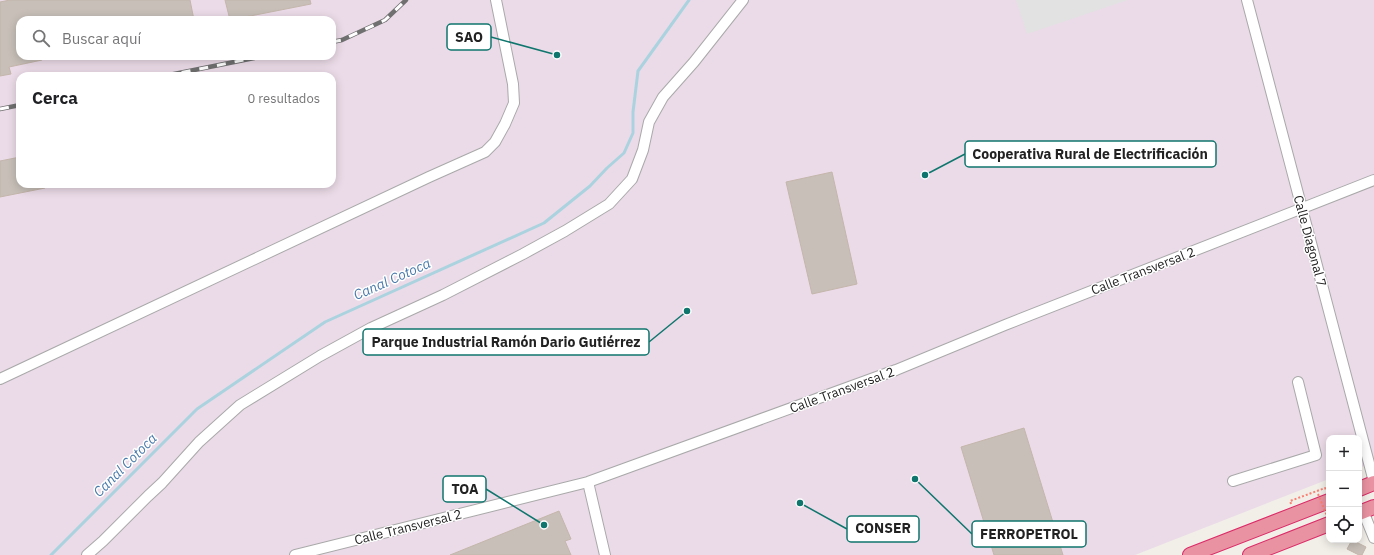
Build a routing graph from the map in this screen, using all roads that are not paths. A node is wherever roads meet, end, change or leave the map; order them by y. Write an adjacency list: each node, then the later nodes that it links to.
1 (496, 0): 6 (street)
2 (743, 0): 16 (street)
3 (1247, 0): 5 (street, Calle Diagonal 7)
4 (1374, 180): 5 (street, Calle Transversal 2)
5 (1302, 210): 9 (street, Calle Transversal 2); 10 (street, Calle Diagonal 7)
6 (0, 379)
7 (1298, 382): 8 (street)
8 (1233, 481)
9 (588, 482): 17 (street, Calle Transversal 2); 18 (street)
10 (1374, 482): 11 (highway)
11 (1362, 488)
12 (1322, 496): 19 (highway)
13 (1365, 510): 15 (street)
14 (1326, 525): 20 (highway)
15 (1374, 538)
16 (87, 555)
17 (295, 555)
18 (605, 555)
19 (1190, 555)
20 (1250, 555)

